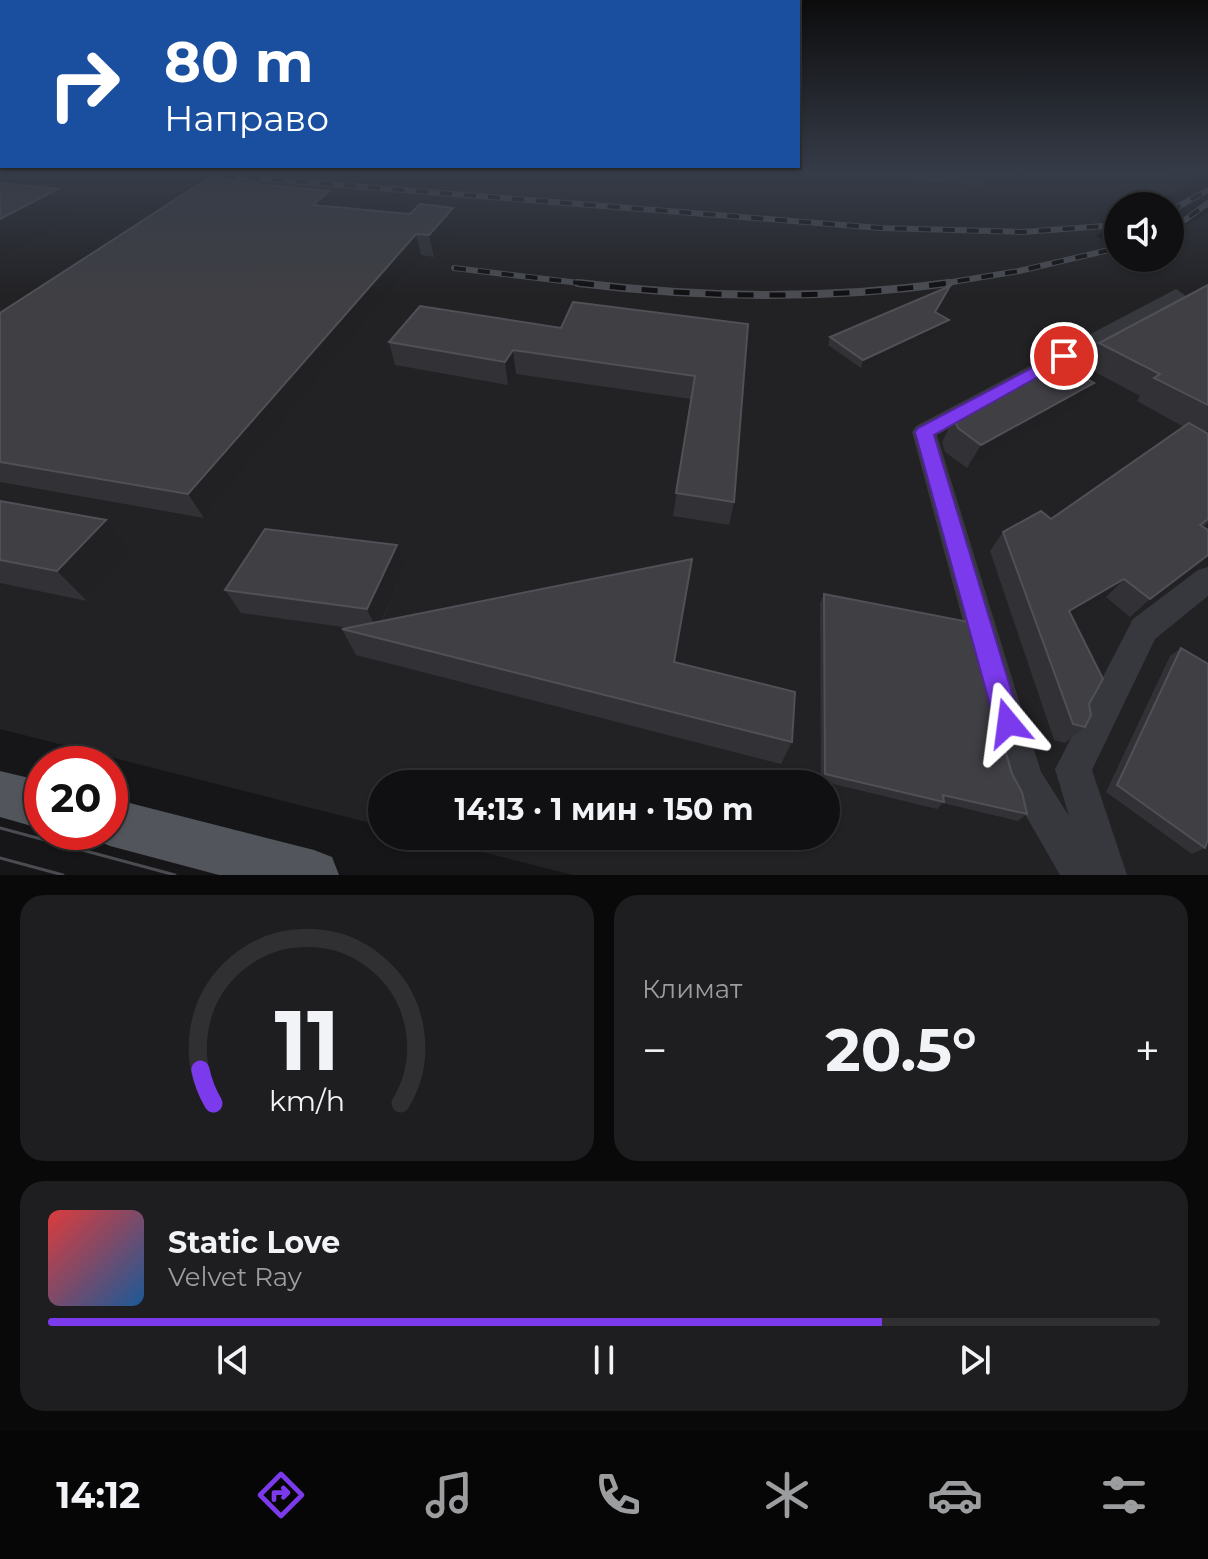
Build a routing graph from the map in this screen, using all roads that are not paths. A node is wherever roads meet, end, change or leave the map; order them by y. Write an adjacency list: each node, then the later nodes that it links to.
1 (1176, 295): 7 (lane)
2 (1208, 579): 8 (lane)
3 (0, 794): 4 (main road)
4 (24, 800)
5 (128, 827): 6 (main road)
6 (314, 875)
7 (1083, 875)
8 (1107, 875)

